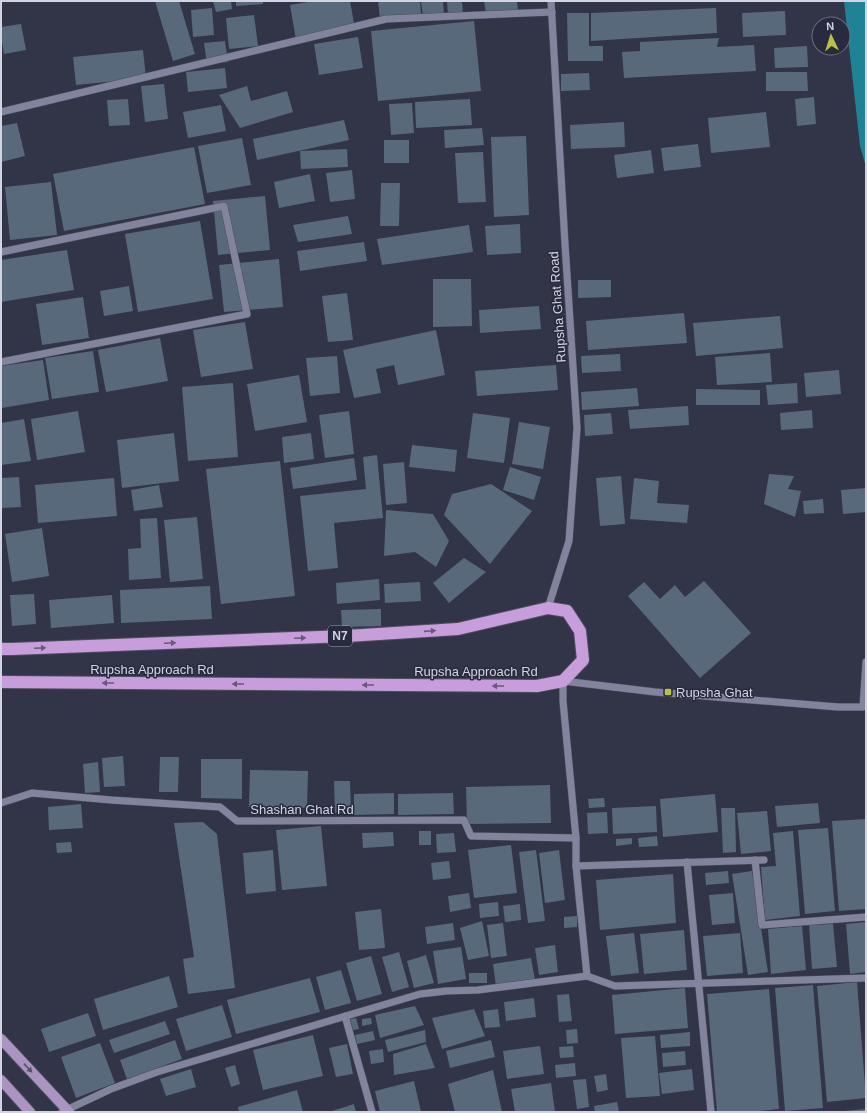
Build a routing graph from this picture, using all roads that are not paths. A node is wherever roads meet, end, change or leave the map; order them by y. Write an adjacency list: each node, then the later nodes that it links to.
1 (551, 1): 2 (street, Rupsha Ghat Road)
2 (552, 12): 3 (street); 6 (street, Rupsha Ghat Road)
3 (1, 112)
4 (1, 252): 5 (street)
5 (1, 362)
6 (548, 608): 7 (highway, Rupsha Approach Rd / N7, one-way to 6); 9 (highway, Rupsha Approach Rd / N7)
7 (1, 649)
8 (866, 662): 9 (street)
9 (563, 681): 10 (highway, Rupsha Approach Rd, one-way to 10); 12 (street)
10 (1, 682)
11 (1, 803): 12 (street, Shashan Ghat Rd)
12 (576, 838): 16 (street)
13 (755, 860): 14 (street); 15 (street); 17 (street)
14 (764, 860)
15 (687, 862): 16 (street); 20 (street)
16 (576, 866): 18 (street)
17 (866, 917)
18 (587, 976): 20 (street); 21 (street)
19 (866, 978): 20 (street)
20 (698, 984): 27 (street)
21 (345, 1016): 24 (street); 26 (street)
22 (1, 1040): 24 (main road, one-way to 24)
23 (1, 1080): 25 (main road)
24 (66, 1111)
25 (30, 1112)
26 (372, 1112)
27 (711, 1112)

